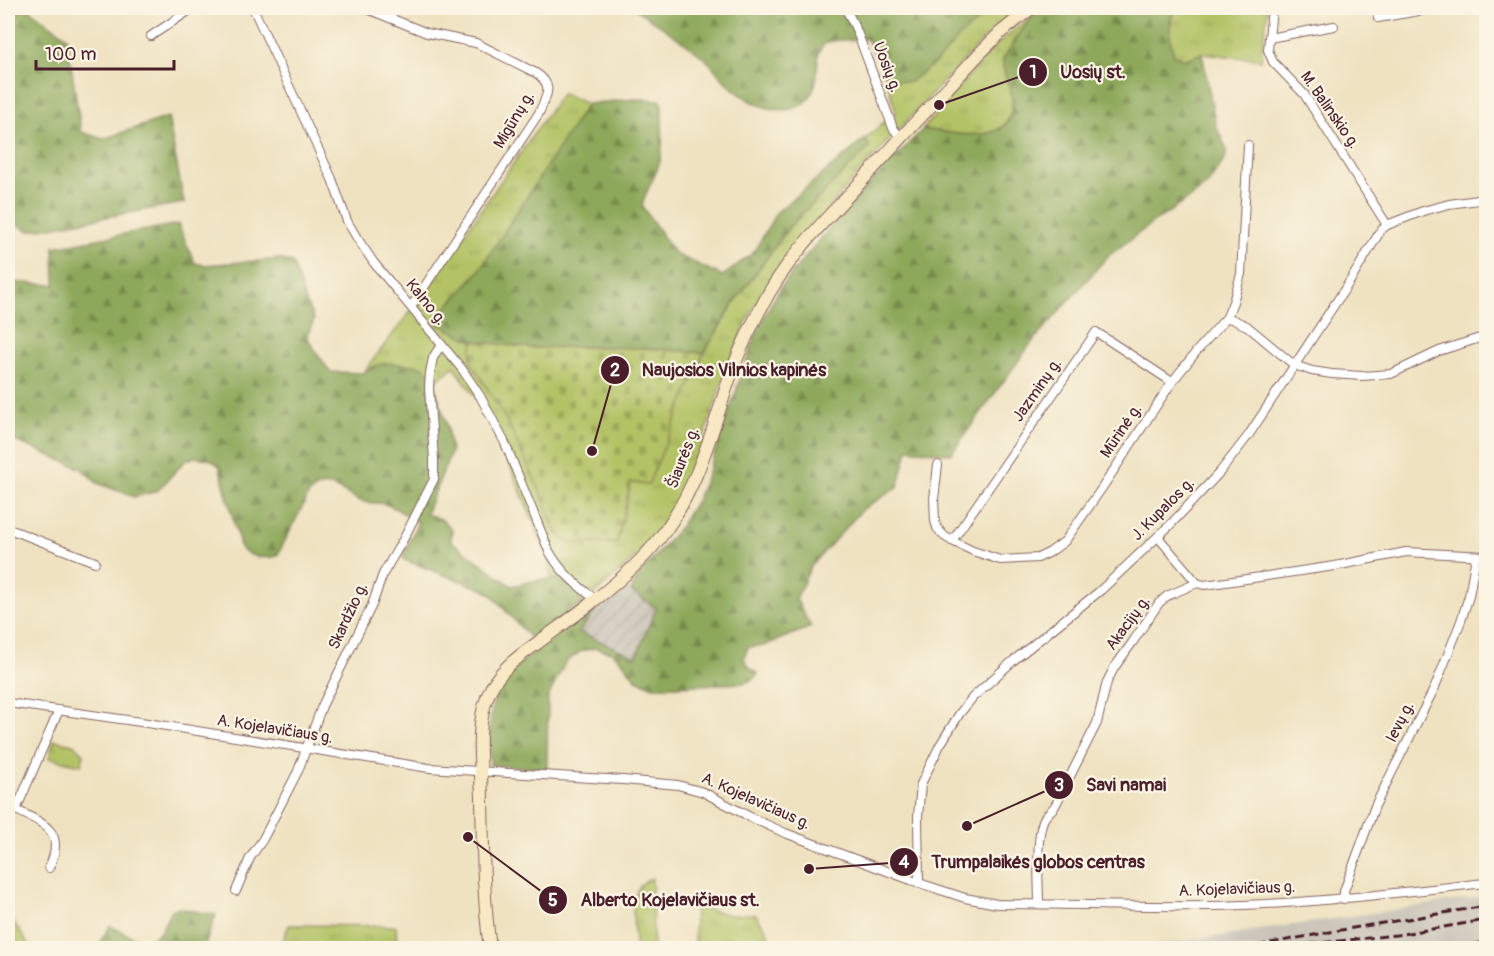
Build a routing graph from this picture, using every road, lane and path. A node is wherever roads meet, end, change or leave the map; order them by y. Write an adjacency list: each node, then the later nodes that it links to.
1 (193, 8): 10 (street)
2 (253, 8): 16 (street, Kalno g.)
3 (365, 8): 16 (street, Migūnų g.)
4 (843, 8): 12 (street, Uosių g.)
5 (1031, 8): 12 (main road, Šiaurės g.)
6 (1272, 8): 11 (street, M. Balinskio g.)
7 (1436, 8): 8 (street)
8 (1378, 18)
9 (1334, 26): 11 (street)
10 (151, 36)
11 (1269, 38): 15 (street, M. Balinskio g.)
12 (901, 138): 30 (main road, Šiaurės g.)
13 (1248, 145): 17 (street, Mūrinė g.)
14 (1486, 199): 15 (street)
15 (1388, 225): 20 (street, J. Kupalos g.)
16 (411, 307): 19 (street, Kalno g.)
17 (1227, 317): 20 (street); 21 (street, Mūrinė g.)
18 (1486, 336): 20 (street)
19 (442, 346): 30 (street, Kalno g.); 33 (street, Skardžio g.)
20 (1294, 365): 24 (street, J. Kupalos g.)
21 (1172, 382): 25 (street, Mūrinė g.); 25 (street, Jazminų g.)
22 (938, 465): 25 (street, Mūrinė g.)
23 (9, 529): 28 (street)
24 (1158, 537): 29 (street); 36 (street, J. Kupalos g.)
25 (952, 541)
26 (1476, 556): 27 (street, Akacijų g.); 29 (street, Akacijų g.); 39 (street, Ievų g.)
27 (1486, 556)
28 (95, 562)
29 (1197, 583): 40 (street, Akacijų g.)
30 (596, 600): 34 (main road, Šiaurės g.)
31 (8, 703): 32 (street, A. Kojelavičiaus g.)
32 (58, 710): 33 (street, A. Kojelavičiaus g.); 35 (street)
33 (307, 749): 34 (street, A. Kojelavičiaus g.); 38 (street, Skardžio g.)
34 (481, 771): 36 (street, A. Kojelavičiaus g.); 41 (main road, Šiaurės g.)
35 (49, 867)
36 (919, 883): 40 (street, A. Kojelavičiaus g.)
37 (1486, 883): 39 (street, A. Kojelavičiaus g.)
38 (236, 891)
39 (1344, 899): 40 (street, A. Kojelavičiaus g.)
40 (1039, 904)
41 (490, 948)

